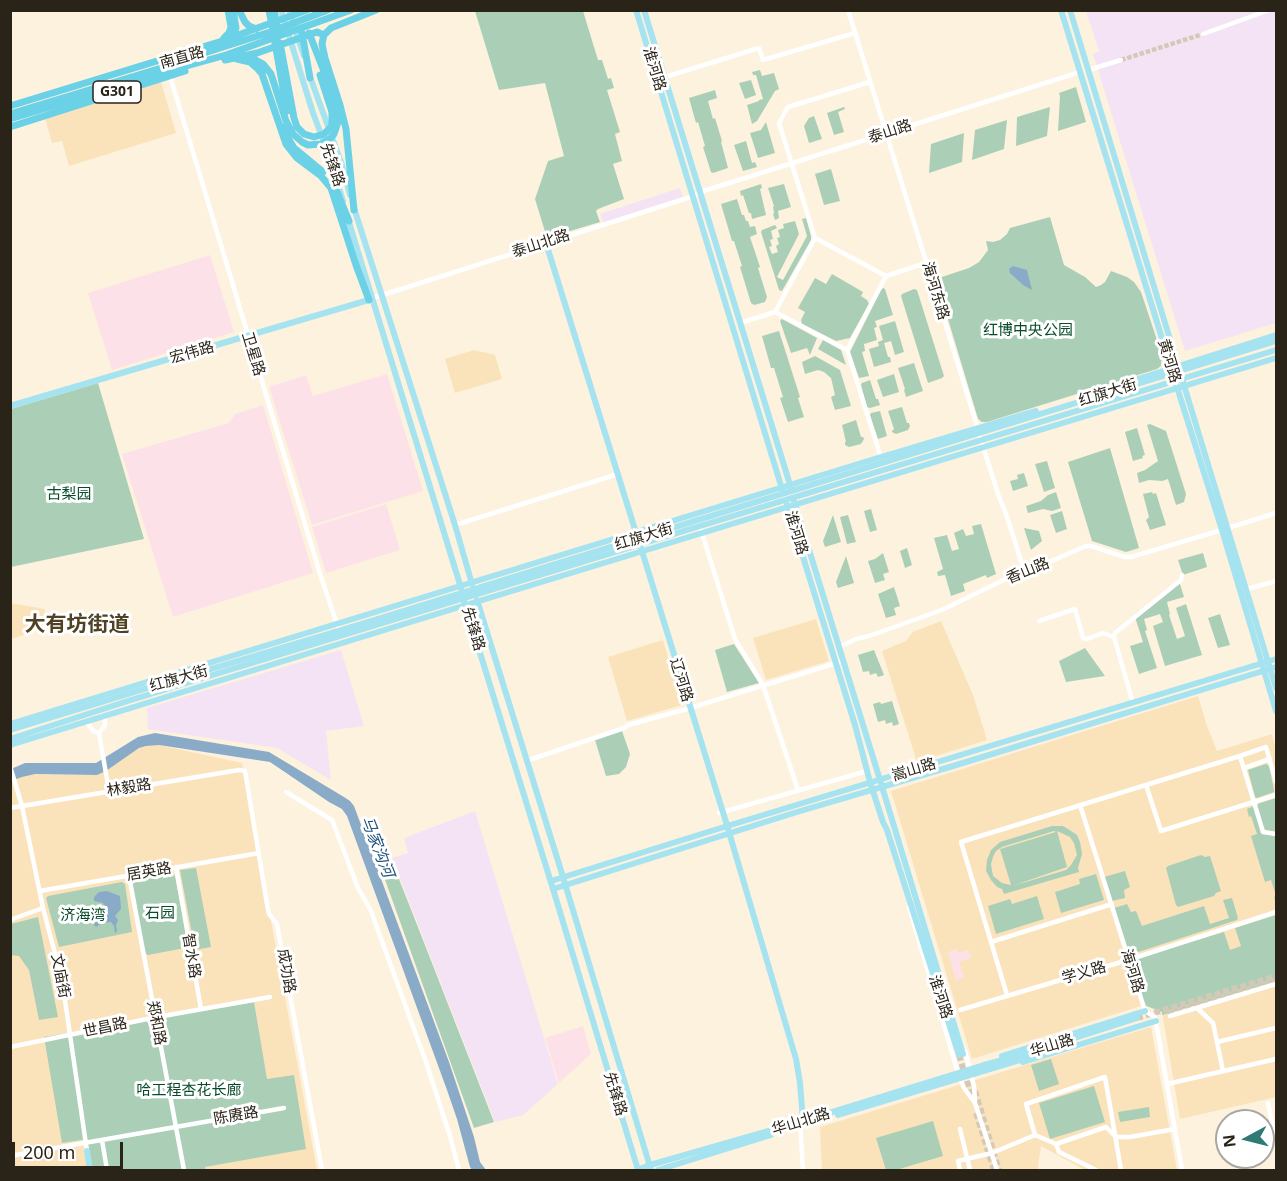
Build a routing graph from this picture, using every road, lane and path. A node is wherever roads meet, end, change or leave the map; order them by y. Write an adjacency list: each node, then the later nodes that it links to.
1 (228, 10): 25 (highway)
2 (233, 10): 25 (highway)
3 (239, 10): 21 (highway)
4 (270, 10): 42 (highway)
5 (274, 10): 20 (highway)
6 (280, 10): 46 (main road, 先锋路)
7 (289, 10): 34 (main road)
8 (295, 10): 34 (highway)
9 (301, 10): 27 (highway)
10 (307, 10): 23 (highway); 25 (highway, G301)
11 (328, 10): 21 (highway)
12 (351, 10): 20 (highway)
13 (376, 10): 23 (highway)
14 (636, 10): 44 (main road, 淮河路)
15 (644, 10): 33 (main road, 淮河路)
16 (848, 10): 22 (street, 海河东路)
17 (1061, 10): 32 (main road, 黄河路)
18 (1070, 10): 31 (main road, 黄河路)
19 (1269, 10): 24 (street)
20 (340, 15): 25 (highway)
21 (270, 32): 25 (highway)
22 (855, 33): 33 (street); 35 (street, 海河东路)
23 (320, 34): 25 (highway); 45 (highway)
24 (1203, 34)
25 (224, 51): 26 (highway); 27 (highway); 29 (highway); 30 (highway, 南直路 / G301); 36 (highway, 南直路 / G301); 52 (highway)
26 (198, 55): 30 (highway); 36 (highway)
27 (258, 60): 42 (highway)
28 (1121, 60): 31 (street)
29 (202, 62): 30 (highway); 40 (highway)
30 (171, 70): 38 (highway); 39 (highway); 40 (highway, 南直路 / G301); 56 (street, 卫星路)
31 (1088, 70): 61 (main road, 黄河路)
32 (1080, 72): 41 (street, 泰山路); 62 (main road, 黄河路)
33 (665, 77): 44 (main road, 淮河路)
34 (310, 78): 45 (main road, 先锋路)
35 (870, 81): 41 (street, 海河东路); 43 (street)
36 (24, 101): 37 (highway, 南直路 / G301)
37 (10, 106)
38 (10, 114)
39 (10, 119)
40 (10, 125)
41 (886, 133): 43 (street, 泰山路); 49 (street, 海河东路)
42 (294, 147): 46 (highway)
43 (792, 163): 44 (street, 泰山路); 47 (street)
44 (697, 194): 48 (street, 泰山北路); 54 (main road, 淮河路); 71 (main road, 淮河路)
45 (354, 210): 51 (main road, 先锋路)
46 (349, 221): 52 (main road, 先锋路)
47 (815, 238): 50 (street); 53 (street)
48 (545, 243): 51 (street, 泰山北路); 69 (main road, 辽河路); 76 (main road, 辽河路)
49 (926, 263): 50 (street); 66 (street, 海河东路)
50 (886, 276): 58 (street)
51 (382, 295): 52 (street, 泰山北路); 73 (main road, 先锋路)
52 (371, 299): 56 (main road, 宏伟路); 82 (main road, 先锋路)
53 (775, 312): 54 (street); 58 (street)
54 (740, 323): 70 (main road, 淮河路)
55 (1276, 335): 61 (main road, 红旗大街)
56 (248, 336): 65 (main road, 宏伟路); 84 (street, 卫星路)
57 (1276, 341): 61 (main road, 红旗大街)
58 (847, 350): 68 (street)
59 (1275, 351): 60 (street); 63 (main road, 红旗大街)
60 (1276, 360): 63 (main road, 红旗大街)
61 (1179, 368): 62 (main road, 红旗大街); 63 (main road, 黄河路)
62 (1172, 371): 64 (main road, 黄河路); 66 (main road, 红旗大街)
63 (1183, 382): 64 (main road, 红旗大街); 74 (main road, 黄河路)
64 (1176, 384): 66 (main road, 红旗大街); 67 (main road, 红旗大街); 74 (main road, 黄河路)
65 (10, 406)
66 (979, 433): 67 (street, 海河东路); 68 (main road, 红旗大街); 70 (main road, 红旗大街)
67 (984, 447): 70 (main road, 红旗大街); 77 (street, 海河东路)
68 (882, 460): 70 (main road, 红旗大街)
69 (615, 475): 73 (street); 76 (main road, 辽河路)
70 (792, 495): 71 (main road, 红旗大街); 71 (main road, 红旗大街); 86 (main road, 淮河路)
71 (785, 497): 75 (main road, 红旗大街); 76 (main road, 红旗大街); 88 (main road, 淮河路)
72 (1276, 513): 74 (street, 香山路)
73 (455, 525): 81 (main road, 先锋路)
74 (1225, 529): 77 (street, 香山路); 80 (main road, 黄河路); 89 (main road, 黄河路)
75 (701, 530): 76 (main road, 红旗大街); 90 (street)
76 (638, 542): 81 (main road, 红旗大街); 81 (main road, 红旗大街); 93 (main road, 辽河路)
77 (1024, 570): 86 (street, 香山路)
78 (1182, 575): 85 (street)
79 (1276, 581): 80 (street)
80 (1247, 589): 89 (main road, 黄河路)
81 (474, 592): 82 (main road, 红旗大街); 82 (main road, 红旗大街); 104 (main road, 先锋路)
82 (463, 595): 84 (main road, 红旗大街); 95 (main road, 红旗大街); 100 (main road, 红旗大街); 131 (main road, 先锋路)
83 (1039, 621): 85 (street)
84 (338, 628): 97 (main road, 红旗大街); 98 (main road, 红旗大街)
85 (1114, 637): 92 (street)
86 (839, 647): 88 (main road, 淮河路)
87 (1276, 659): 89 (main road, 嵩山路)
88 (840, 662): 90 (street); 107 (main road, 淮河路); 111 (main road, 淮河路)
89 (1268, 666): 91 (main road, 黄河路); 92 (main road, 嵩山路); 94 (main road, 黄河路); 111 (main road, 嵩山路)
90 (763, 685): 93 (street); 113 (street)
91 (1276, 688)
92 (1133, 703): 111 (main road, 嵩山路)
93 (689, 709): 104 (street); 122 (main road, 辽河路)
94 (1276, 711)
95 (105, 716): 96 (main road, 红旗大街); 99 (street)
96 (87, 722): 99 (street); 101 (main road, 红旗大街)
97 (10, 724)
98 (10, 730)
99 (99, 733): 115 (street)
100 (10, 739)
101 (10, 745)
102 (1240, 756): 103 (street); 106 (street); 112 (street)
103 (1270, 759): 106 (street); 110 (street)
104 (526, 760): 129 (main road, 先锋路)
105 (10, 766): 120 (street, 文庙街)
106 (1244, 768): 118 (street)
107 (867, 771): 109 (main road, 淮河路); 113 (street)
108 (246, 774): 115 (street, 林毅路); 126 (street, 成功路)
109 (870, 782): 111 (main road, 嵩山路); 114 (main road, 淮河路); 123 (main road, 嵩山路)
110 (1276, 782)
111 (881, 783): 114 (main road, 嵩山路); 130 (main road, 淮河路)
112 (1146, 785): 118 (street); 119 (street)
113 (798, 790): 122 (street)
114 (873, 790): 124 (main road, 嵩山路); 130 (main road, 淮河路)
115 (109, 791): 120 (street, 林毅路)
116 (285, 792): 185 (street)
117 (1276, 795): 118 (street)
118 (1254, 802): 125 (street)
119 (1080, 805): 135 (street, 海河路); 139 (street)
120 (22, 806): 121 (street, 林毅路); 134 (street, 文庙街)
121 (10, 808)
122 (721, 812): 123 (main road, 辽河路)
123 (725, 826): 124 (main road, 辽河路); 129 (main road, 嵩山路)
124 (728, 834): 132 (main road, 嵩山路); 166 (main road, 辽河路)
125 (1276, 834)
126 (259, 853): 127 (street, 居英路); 184 (street, 成功路)
127 (176, 867): 128 (street, 居英路); 145 (street, 智水路)
128 (129, 876): 134 (street, 居英路); 149 (street, 郑和路)
129 (563, 877): 131 (main road, 嵩山路); 132 (main road, 先锋路)
130 (907, 880): 155 (main road, 淮河路); 160 (street); 161 (street)
131 (551, 881): 133 (main road, 先锋路)
132 (564, 885): 133 (main road, 嵩山路); 180 (main road, 先锋路)
133 (553, 889): 186 (main road, 先锋路)
134 (40, 891): 136 (street, 文庙街)
135 (1112, 904): 139 (street); 140 (street, 海河路)
136 (44, 908): 138 (street); 152 (street, 文庙街)
137 (1276, 912): 140 (street, 学义路)
138 (10, 920)
139 (991, 942): 142 (street)
140 (1128, 960): 142 (street, 学义路); 147 (street, 海河路)
141 (1276, 984): 144 (street)
142 (1007, 995): 146 (street, 学义路)
143 (270, 997): 145 (street, 世昌路)
144 (1197, 1008): 148 (street); 153 (street)
145 (201, 1009): 149 (street, 世昌路)
146 (960, 1010)
147 (1144, 1011): 150 (street, 海河路); 157 (main road)
148 (1170, 1016)
149 (155, 1018): 152 (street, 世昌路); 167 (street, 郑和路)
150 (1156, 1019): 158 (main road, 华山路); 162 (street)
151 (1276, 1028): 153 (street)
152 (70, 1035): 154 (street, 世昌路); 174 (street, 文庙街)
153 (1217, 1042): 159 (street)
154 (10, 1047)
155 (961, 1055)
156 (1276, 1059): 159 (street)
157 (984, 1065): 158 (main road, 华山路); 160 (main road, 华山路)
158 (996, 1068): 160 (main road)
159 (1223, 1071): 162 (street)
160 (969, 1073): 161 (main road, 华山北路); 163 (street)
161 (959, 1076): 163 (street); 166 (main road, 华山北路)
162 (1167, 1084): 169 (street)
163 (975, 1103): 177 (street)
164 (1268, 1103): 173 (street)
165 (284, 1107): 167 (street, 陈赓路)
166 (801, 1123): 180 (main road, 华山北路); 187 (main road, 华山北路); 188 (street)
167 (176, 1127): 172 (street, 陈赓路); 183 (street, 郑和路)
168 (960, 1129): 179 (street)
169 (1174, 1129): 171 (street); 194 (street)
170 (1035, 1135): 171 (street); 175 (street); 177 (street)
171 (1116, 1137): 175 (street); 193 (street)
172 (102, 1140): 174 (street, 陈赓路); 182 (street)
173 (1276, 1142)
174 (86, 1143): 176 (street, 文庙街); 178 (street, 陈赓路)
175 (1056, 1144): 192 (street)
176 (87, 1151): 181 (main road, 文庙街)
177 (992, 1153): 179 (street); 191 (street)
178 (10, 1156)
179 (967, 1158): 189 (street); 190 (street)
180 (651, 1168): 186 (main road, 华山北路)
181 (90, 1170)
182 (107, 1170)
183 (184, 1170)
184 (322, 1170)
185 (459, 1170)
186 (638, 1170)
187 (658, 1170)
188 (803, 1170)
189 (960, 1170)
190 (970, 1170)
191 (997, 1170)
192 (1096, 1170)
193 (1121, 1170)
194 (1182, 1170)

